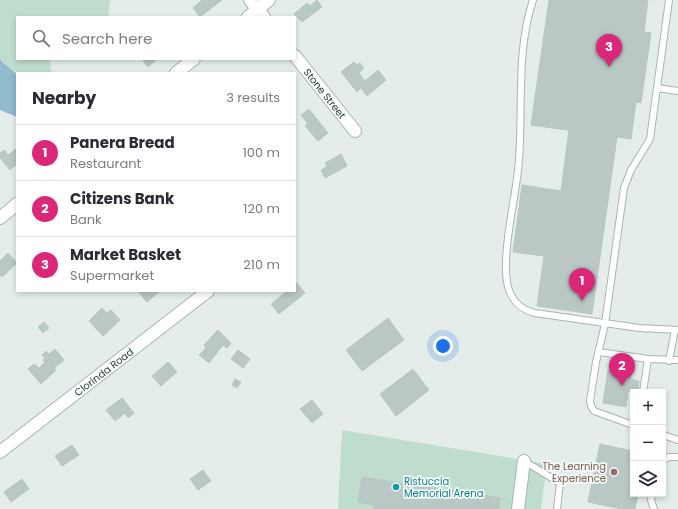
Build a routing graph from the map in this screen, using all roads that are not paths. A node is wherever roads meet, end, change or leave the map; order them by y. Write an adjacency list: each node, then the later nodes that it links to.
1 (269, 0): 4 (street)
2 (533, 0): 15 (lane)
3 (669, 0): 9 (lane)
4 (257, 9): 5 (street)
5 (249, 16)
6 (296, 57): 11 (street, Stone Street)
7 (193, 60): 8 (street)
8 (177, 72)
9 (657, 88): 10 (lane); 15 (lane)
10 (678, 91)
11 (355, 131)
12 (16, 205): 13 (street)
13 (0, 218)
14 (207, 292): 25 (street, Clorinda Road)
15 (605, 324): 16 (lane); 17 (lane)
16 (677, 330): 20 (lane)
17 (599, 352): 18 (lane); 22 (lane)
18 (648, 359): 20 (lane); 21 (lane)
19 (678, 360): 20 (lane)
20 (669, 361)
21 (643, 389)
22 (630, 424)
23 (666, 436): 24 (lane)
24 (678, 440)
25 (0, 452)
26 (678, 457): 27 (lane)
27 (666, 458)
28 (524, 461): 29 (street); 30 (lane)
29 (518, 509)
30 (557, 509)

